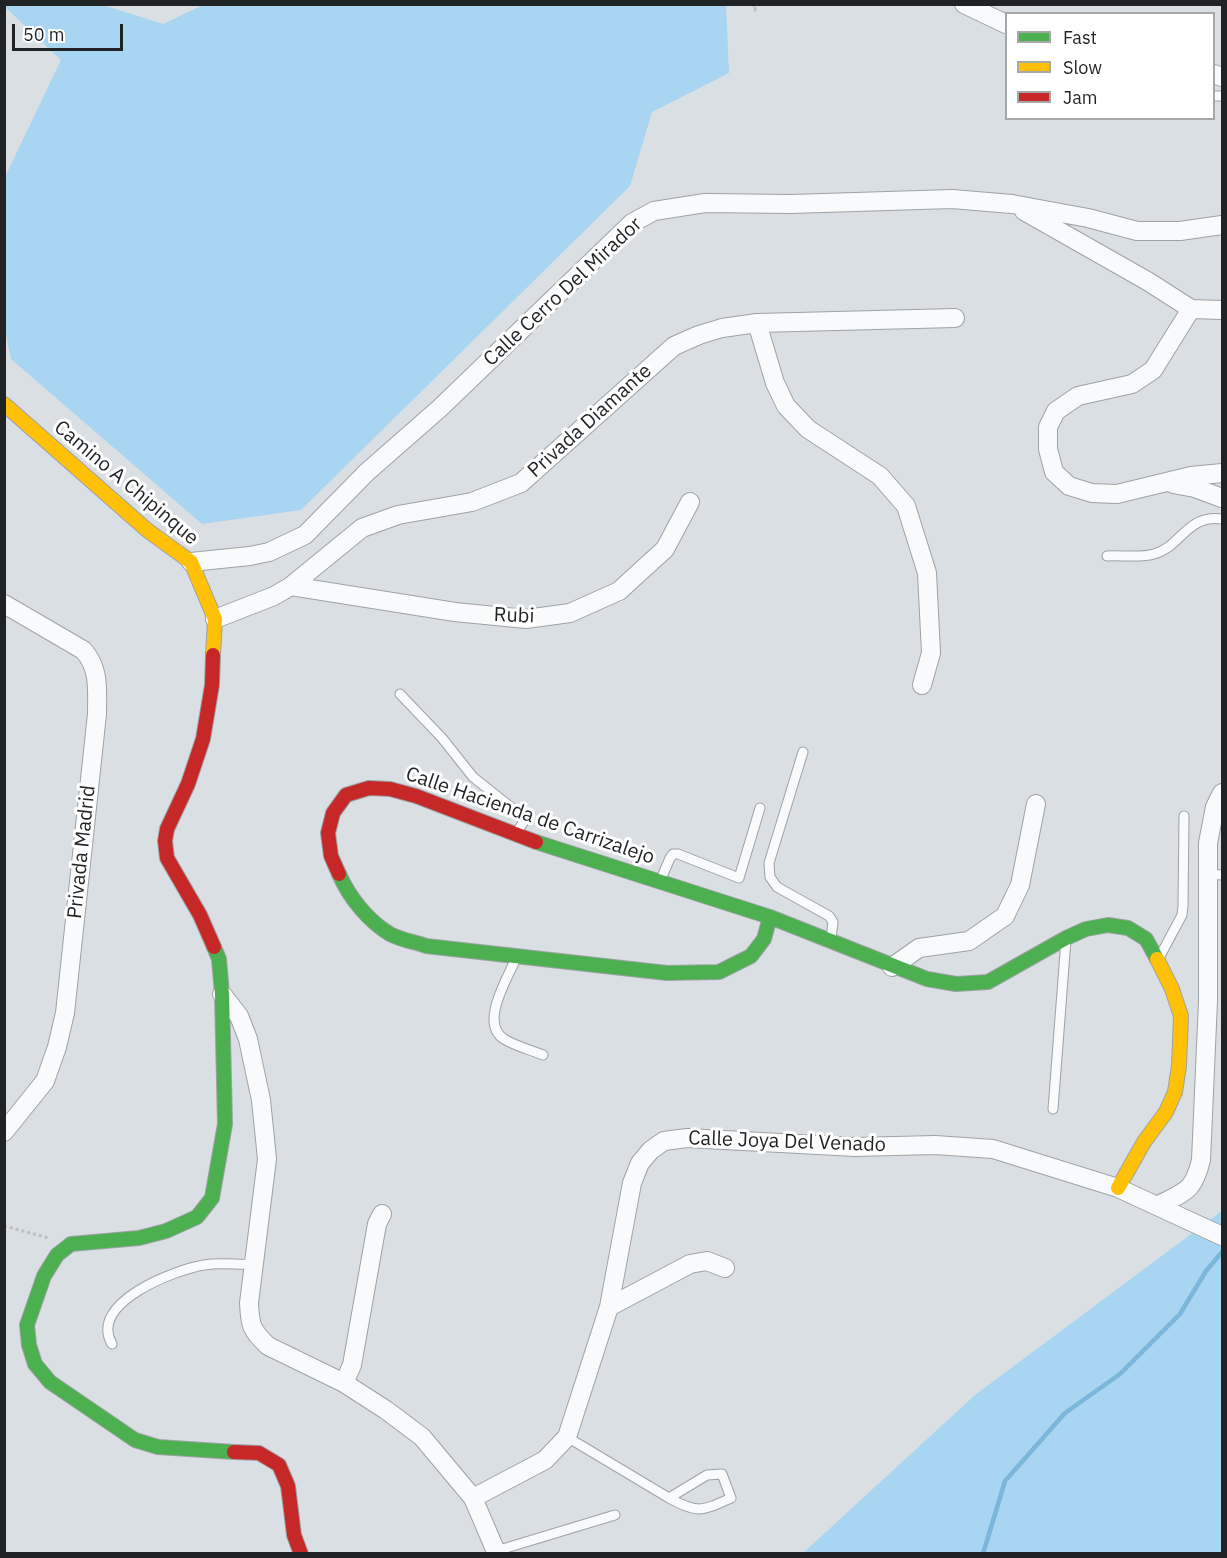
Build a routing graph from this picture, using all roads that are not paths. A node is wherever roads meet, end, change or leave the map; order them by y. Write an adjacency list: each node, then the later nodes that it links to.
1 (964, 4): 2 (street)
2 (1005, 24)
3 (1012, 204): 4 (street); 5 (street, Calle Cerro Del Mirador); 16 (street, Calle Cerro Del Mirador)
4 (1222, 225)
5 (1191, 309): 6 (street); 11 (street)
6 (1222, 310)
7 (955, 318): 8 (street, Privada Diamante)
8 (757, 323): 17 (street, Privada Diamante); 20 (street)
9 (4, 404): 16 (street, Camino A Chipinque)
10 (1222, 474): 11 (street)
11 (1163, 483): 12 (street)
12 (1222, 498)
13 (690, 502): 17 (street, Rubi)
14 (1222, 519): 15 (lane)
15 (1107, 556)
16 (191, 562): 19 (street, Camino A Chipinque)
17 (291, 586): 19 (street, Privada Diamante)
18 (4, 604): 39 (street, Privada Madrid)
19 (215, 620): 36 (street, Camino A Chipinque)
20 (922, 685)
21 (400, 694): 27 (lane)
22 (802, 752): 32 (lane)
23 (1222, 793): 28 (street)
24 (1036, 804): 35 (street)
25 (760, 808): 29 (lane)
26 (1184, 816): 34 (lane)
27 (514, 835): 29 (street, Calle Hacienda de Carrizalejo); 33 (street, Calle Hacienda de Carrizalejo)
28 (1215, 875): 41 (street)
29 (660, 881): 30 (street, Calle Hacienda de Carrizalejo)
30 (770, 917): 32 (street, Calle Hacienda de Carrizalejo); 33 (street, Calle Hacienda de Carrizalejo)
31 (1066, 938): 34 (street, Calle Hacienda de Carrizalejo); 35 (street, Calle Hacienda de Carrizalejo); 38 (lane)
32 (831, 942): 35 (street, Calle Hacienda de Carrizalejo)
33 (517, 956): 37 (lane)
34 (1158, 960): 40 (street, Calle Hacienda de Carrizalejo)
35 (892, 967)
36 (222, 994): 44 (street); 54 (street, Camino A Chipinque)
37 (543, 1055)
38 (1053, 1109)
39 (4, 1132)
40 (1118, 1188): 41 (street, Calle Joya Del Venado); 46 (street, Calle Joya Del Venado)
41 (1157, 1206): 43 (street, Calle Joya Del Venado)
42 (382, 1214): 48 (street)
43 (1222, 1236)
44 (255, 1264): 47 (lane); 48 (street)
45 (725, 1268): 46 (street)
46 (609, 1307): 49 (street, Calle Joya Del Venado)
47 (112, 1344)
48 (344, 1383): 50 (street)
49 (567, 1437): 50 (street, Calle Joya Del Venado); 51 (lane)
50 (473, 1498): 53 (street)
51 (669, 1498): 51 (lane)
52 (615, 1515): 53 (lane)
53 (496, 1552)
54 (302, 1554)

